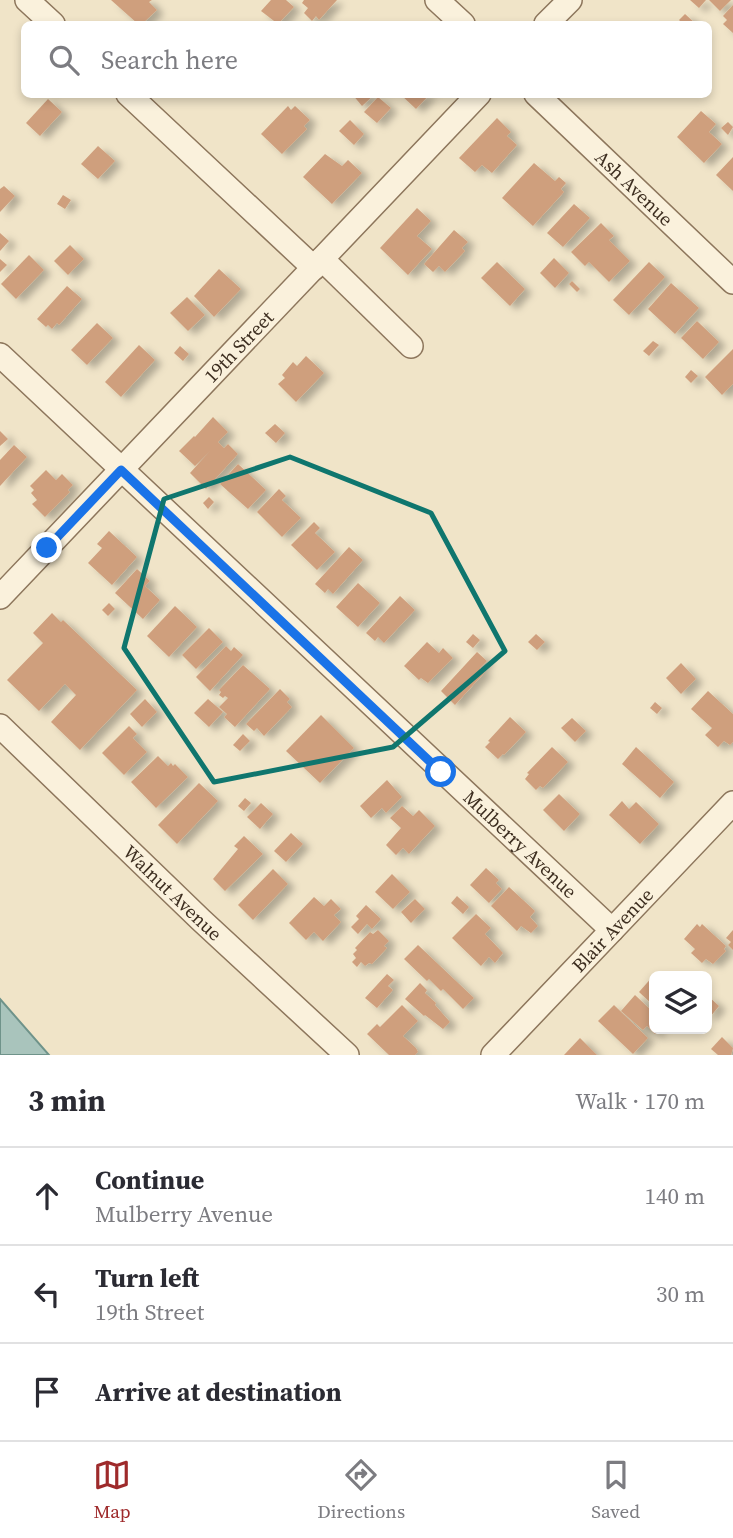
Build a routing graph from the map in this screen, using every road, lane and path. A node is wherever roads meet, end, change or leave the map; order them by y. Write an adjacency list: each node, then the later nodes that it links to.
1 (27, 0): 4 (street)
2 (437, 0): 5 (street)
3 (570, 0): 6 (street)
4 (51, 21)
5 (460, 21)
6 (549, 21)
7 (132, 98): 10 (street)
8 (475, 98): 10 (street, 19th Street)
9 (540, 98): 11 (street, Ash Avenue)
10 (318, 264): 12 (street); 14 (street, 19th Street)
11 (733, 282)
12 (411, 346)
13 (0, 355): 14 (street, Mulberry Avenue)
14 (121, 470): 15 (street, 19th Street); 18 (street, Mulberry Avenue)
15 (0, 597)
16 (0, 726): 19 (street, Walnut Avenue)
17 (733, 803): 18 (street, Blair Avenue)
18 (612, 930): 20 (street, Blair Avenue)
19 (346, 1055)
20 (493, 1055)

